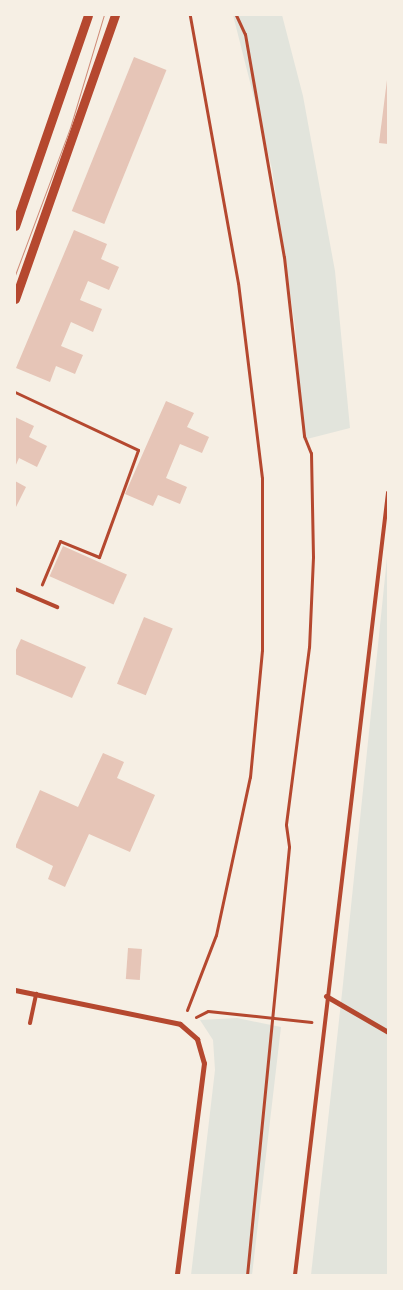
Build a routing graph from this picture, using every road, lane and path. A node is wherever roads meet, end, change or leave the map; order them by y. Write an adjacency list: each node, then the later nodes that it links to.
1 (88, 15): 5 (street)
2 (115, 15): 6 (street)
3 (190, 15): 19 (path)
4 (236, 15): 17 (path)
5 (15, 226)
6 (15, 299)
7 (15, 392): 12 (path)
8 (388, 493): 9 (lane)
9 (381, 557): 10 (lane); 16 (lane)
10 (388, 557)
11 (15, 589): 12 (lane)
12 (36, 598): 13 (lane)
13 (58, 606)
14 (15, 990): 15 (street)
15 (36, 994): 18 (lane); 19 (street)
16 (326, 996): 20 (lane); 21 (street)
17 (273, 1017): 19 (path); 20 (path); 23 (path)
18 (30, 1023)
19 (180, 1024): 22 (street)
20 (325, 1024): 24 (lane)
21 (388, 1032)
22 (177, 1275)
23 (247, 1275)
24 (295, 1275)

